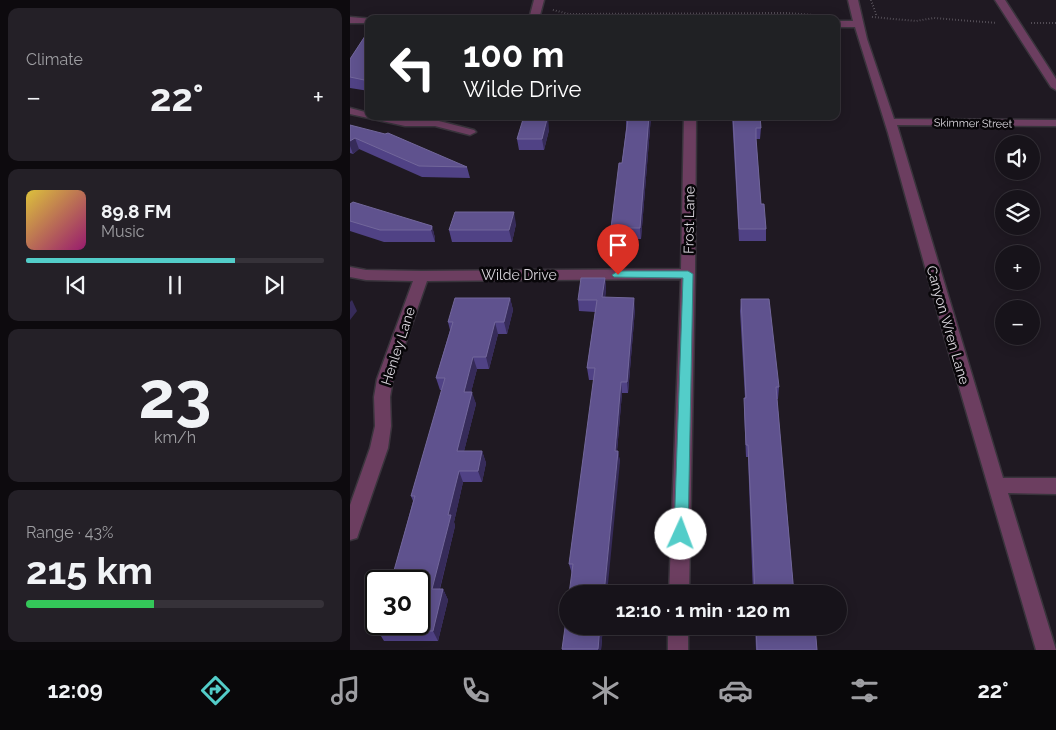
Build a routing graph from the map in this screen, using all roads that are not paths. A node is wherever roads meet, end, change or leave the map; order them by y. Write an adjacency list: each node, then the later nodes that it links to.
1 (853, 0): 5 (street, Canyon Wren Lane)
2 (1000, 0): 7 (street)
3 (350, 20): 4 (street)
4 (365, 20)
5 (857, 20): 6 (street); 12 (street, Canyon Wren Lane)
6 (840, 23)
7 (1056, 87)
8 (350, 111): 9 (street)
9 (365, 115)
10 (390, 120): 14 (street)
11 (690, 120): 16 (street, Frost Lane)
12 (891, 122): 13 (street, Skimmer Street); 18 (street, Canyon Wren Lane)
13 (1056, 123)
14 (470, 132)
15 (350, 272): 17 (street, Wilde Drive)
16 (688, 274): 17 (street, Wilde Drive); 21 (street, Frost Lane)
17 (422, 276): 20 (street, Henley Lane)
18 (996, 485): 19 (street); 24 (street, Canyon Wren Lane)
19 (1056, 486)
20 (350, 532)
21 (679, 585)
22 (678, 635): 23 (street)
23 (678, 650)
24 (1046, 650)

